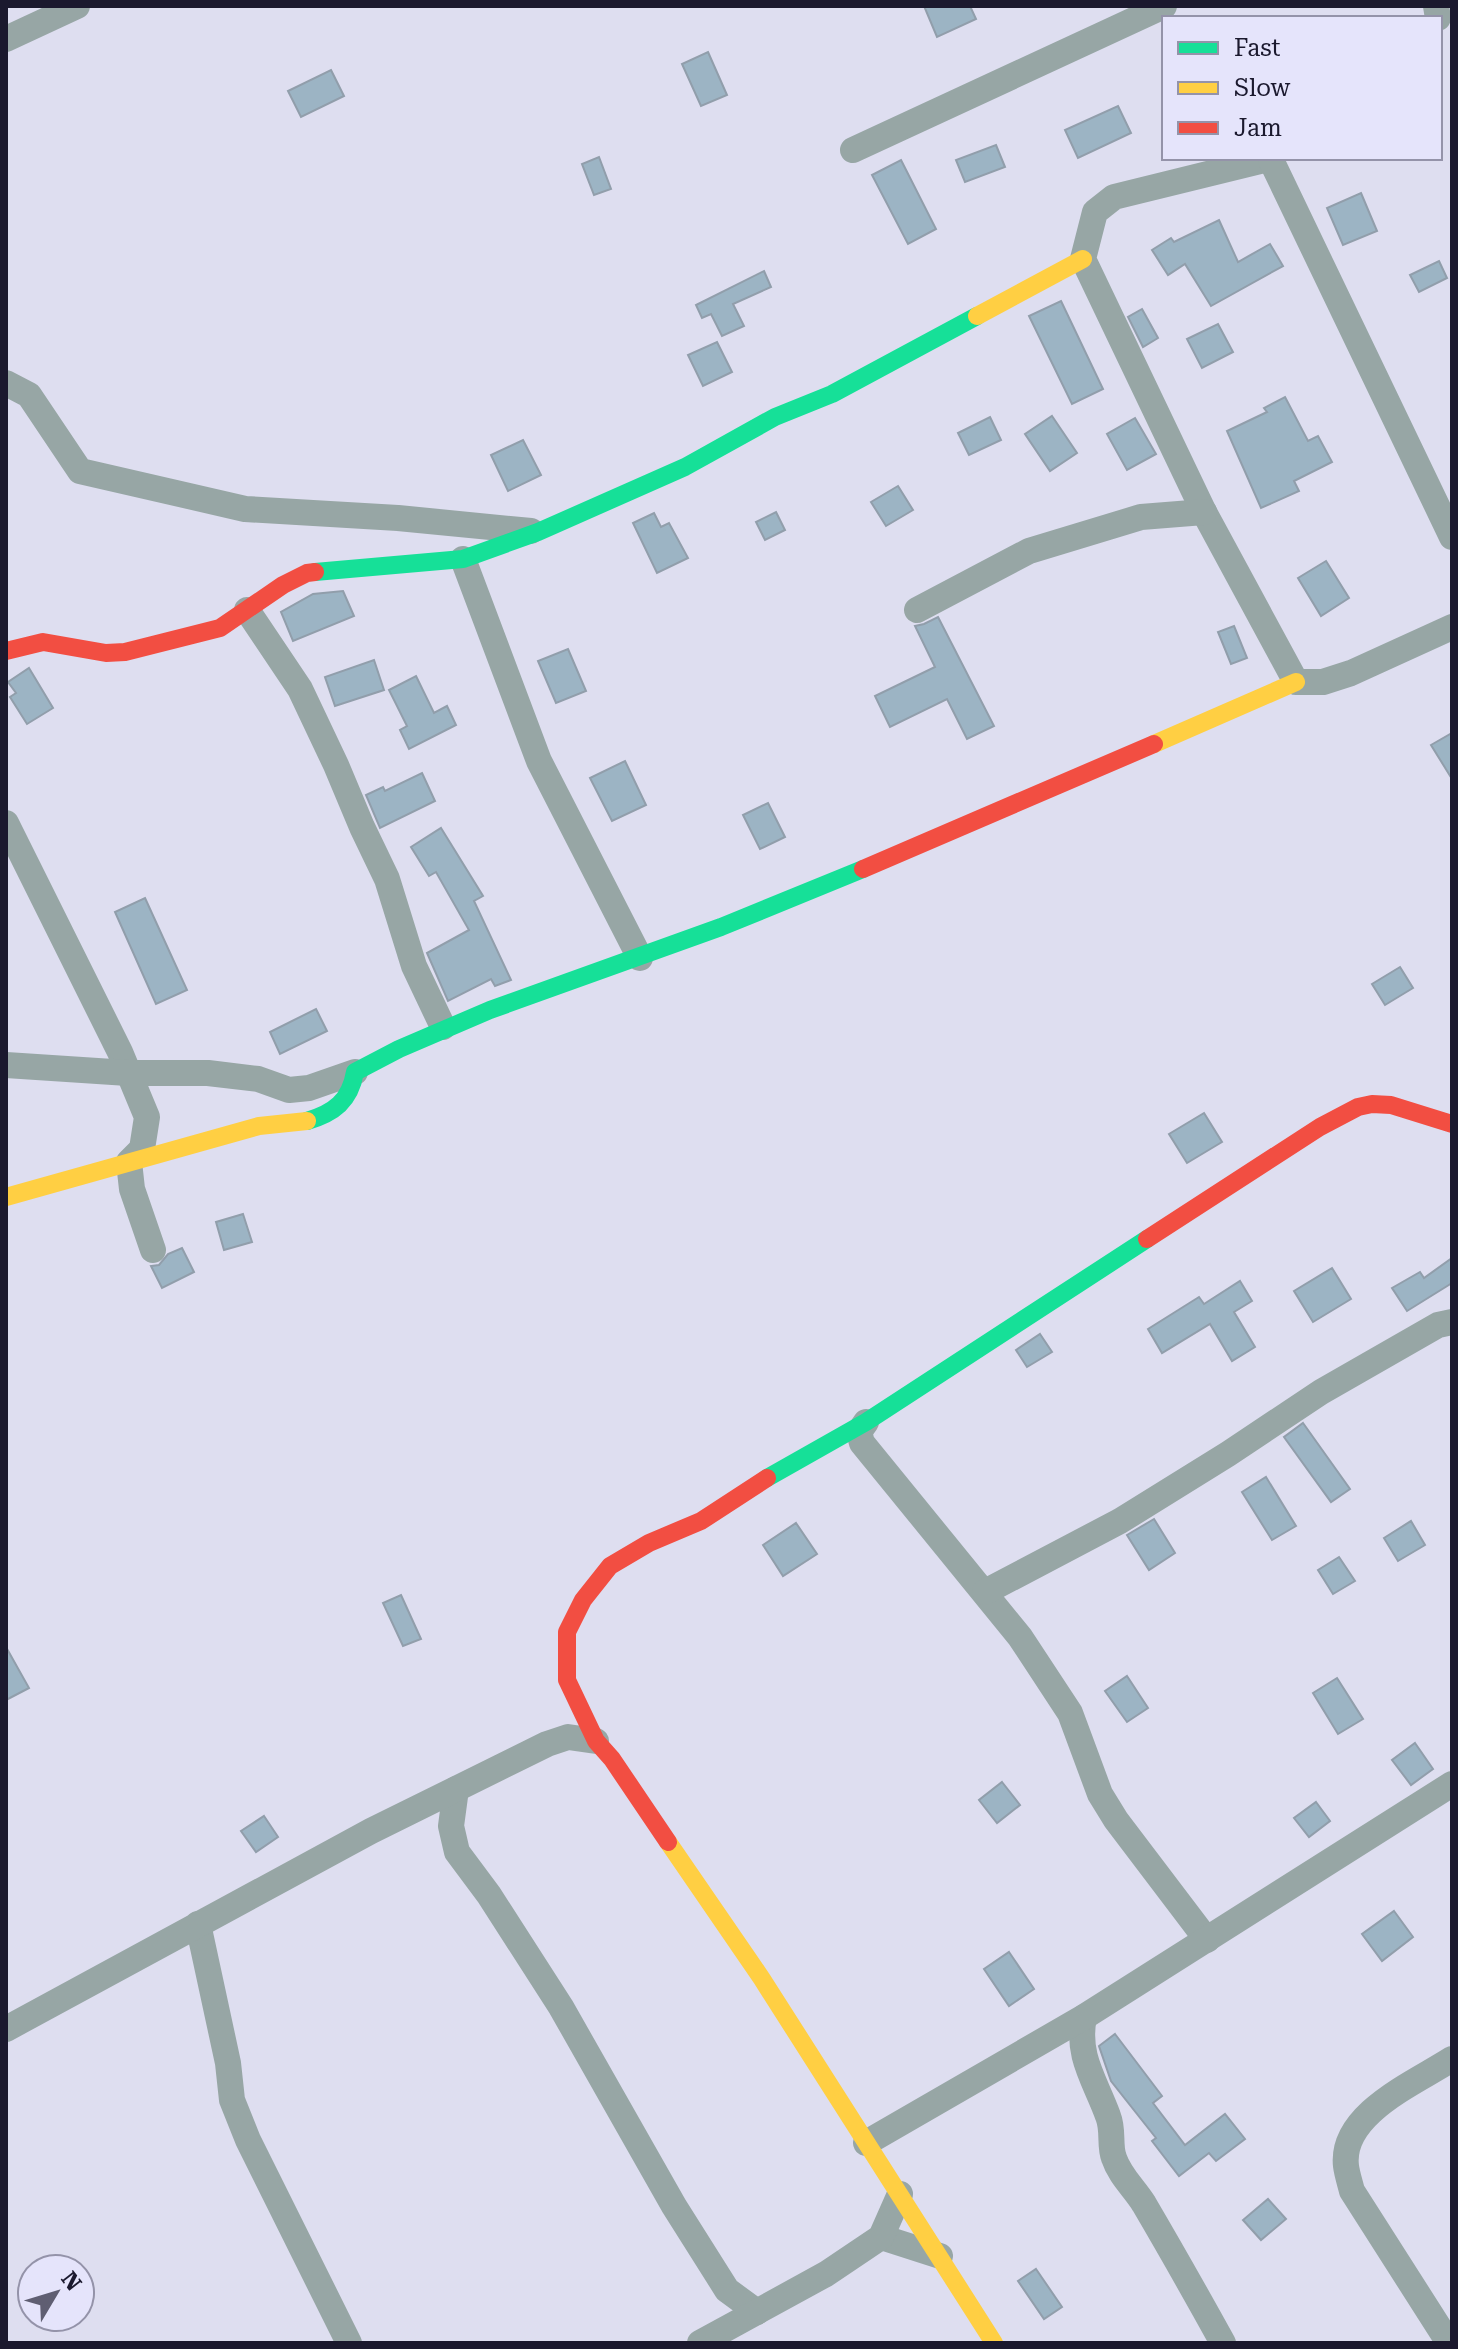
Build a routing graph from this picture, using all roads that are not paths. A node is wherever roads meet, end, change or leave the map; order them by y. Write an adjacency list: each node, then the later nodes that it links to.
1 (77, 6): 3 (street)
2 (1164, 6): 4 (street)
3 (6, 39)
4 (853, 150)
5 (1267, 160): 7 (street)
6 (1271, 160): 11 (street)
7 (1083, 259): 9 (street); 10 (street)
8 (6, 383): 10 (street)
9 (1204, 512): 14 (street); 17 (street)
10 (538, 532): 12 (street)
11 (1452, 537)
12 (463, 559): 13 (street); 19 (street)
13 (247, 610): 16 (street); 20 (street)
14 (917, 610)
15 (1452, 627): 17 (street)
16 (6, 651)
17 (1296, 682): 19 (street)
18 (6, 823): 23 (street)
19 (640, 958): 20 (street)
20 (443, 1027): 22 (street)
21 (6, 1065): 23 (street)
22 (355, 1072): 23 (street); 25 (street)
23 (128, 1073): 25 (street)
24 (1452, 1124): 29 (street)
25 (129, 1162): 26 (street); 27 (street)
26 (6, 1197)
27 (153, 1250)
28 (1452, 1322): 30 (street)
29 (866, 1422): 30 (street); 31 (street)
30 (985, 1592): 35 (street)
31 (596, 1741): 33 (street); 39 (street)
32 (1452, 1784): 35 (street)
33 (456, 1789): 34 (street); 43 (street)
34 (198, 1924): 37 (street); 44 (street)
35 (1207, 1940): 36 (street)
36 (1084, 2017): 39 (street); 47 (street)
37 (6, 2029)
38 (1452, 2059): 48 (street)
39 (866, 2143): 40 (street)
40 (900, 2194): 41 (street); 42 (street)
41 (881, 2237): 42 (street); 43 (street)
42 (940, 2256): 46 (street)
43 (757, 2312): 45 (street)
44 (349, 2343)
45 (700, 2343)
46 (994, 2343)
47 (1223, 2343)
48 (1449, 2343)

